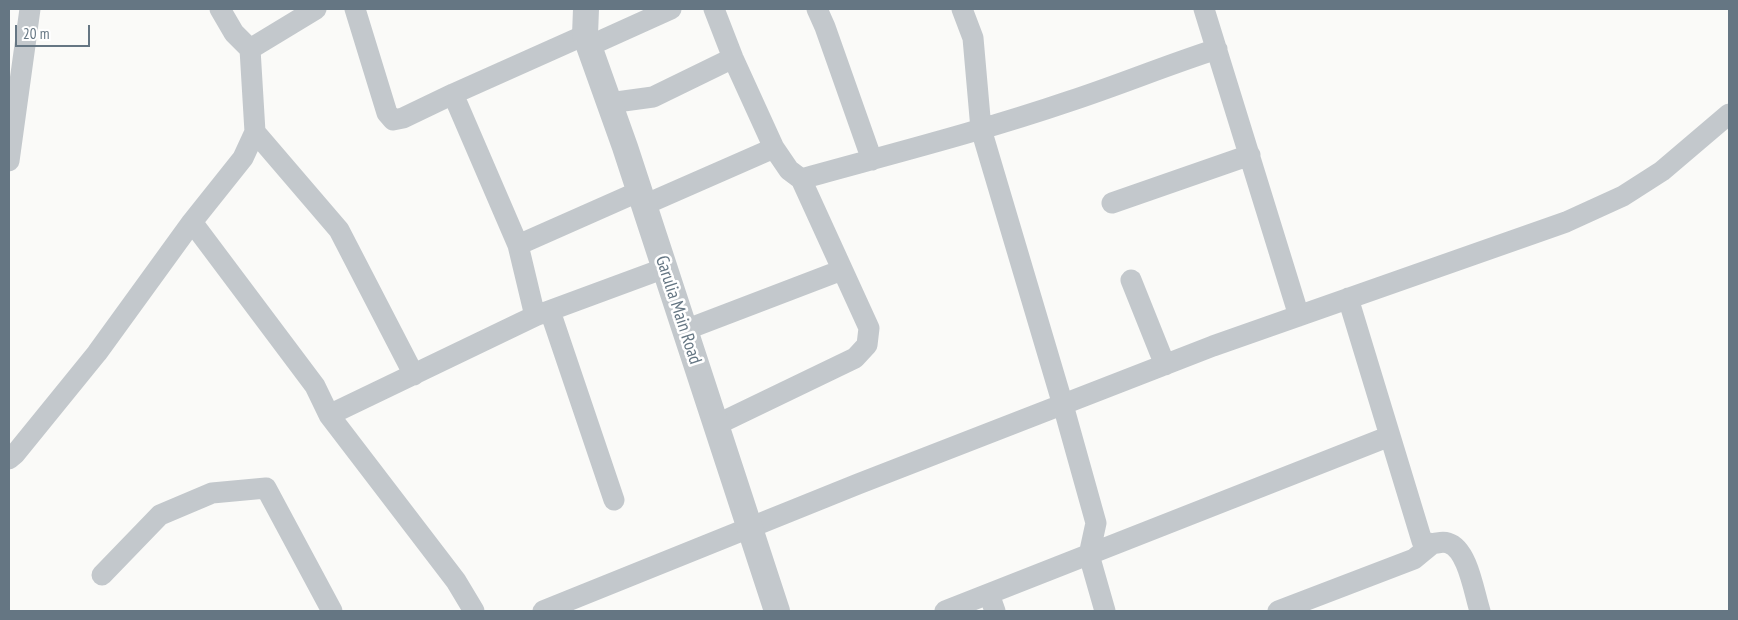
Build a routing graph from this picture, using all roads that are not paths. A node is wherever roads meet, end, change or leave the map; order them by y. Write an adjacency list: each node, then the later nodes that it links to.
1 (30, 9): 23 (street)
2 (220, 9): 12 (street)
3 (316, 9): 12 (street)
4 (355, 9): 15 (street)
5 (586, 9): 11 (street, Garulia Main Road)
6 (671, 9): 11 (street)
7 (714, 9): 14 (street)
8 (817, 9): 22 (street)
9 (962, 9): 18 (street)
10 (1204, 9): 13 (street)
11 (587, 40): 15 (street); 16 (street, Garulia Main Road)
12 (250, 49): 19 (street)
13 (1217, 49): 18 (street); 21 (street)
14 (733, 58): 16 (street); 20 (street)
15 (453, 94): 28 (street)
16 (609, 103): 25 (street, Garulia Main Road)
17 (1729, 114): 32 (street)
18 (981, 129): 22 (street); 38 (street)
19 (255, 132): 27 (street); 37 (street)
20 (774, 148): 24 (street); 25 (street)
21 (1250, 155): 26 (street); 34 (street)
22 (872, 160): 24 (street)
23 (9, 161)
24 (801, 179): 30 (street)
25 (642, 198): 28 (street); 29 (street, Garulia Main Road)
26 (1112, 203)
27 (192, 222): 39 (street); 42 (street)
28 (518, 245): 33 (street)
29 (665, 268): 33 (street); 35 (street, Garulia Main Road)
30 (842, 270): 35 (street); 40 (street)
31 (1131, 280): 36 (street)
32 (1348, 298): 34 (street); 41 (street)
33 (542, 313): 37 (street); 43 (street)
34 (1299, 316): 36 (street)
35 (685, 330): 40 (street, Garulia Main Road)
36 (1165, 365): 38 (street)
37 (414, 375): 39 (street)
38 (1063, 405): 44 (street); 46 (street)
39 (329, 415): 50 (street)
40 (716, 425): 44 (street, Garulia Main Road)
41 (1390, 436): 45 (street); 46 (street)
42 (9, 459)
43 (614, 500)
44 (750, 528): 51 (street); 52 (street, Garulia Main Road)
45 (1431, 545): 55 (street); 56 (street)
46 (1089, 555): 48 (street); 54 (street)
47 (102, 576): 49 (street)
48 (992, 603): 53 (street)
49 (332, 611)
50 (474, 611)
51 (543, 611)
52 (777, 611)
53 (945, 611)
54 (1105, 611)
55 (1278, 611)
56 (1480, 611)

